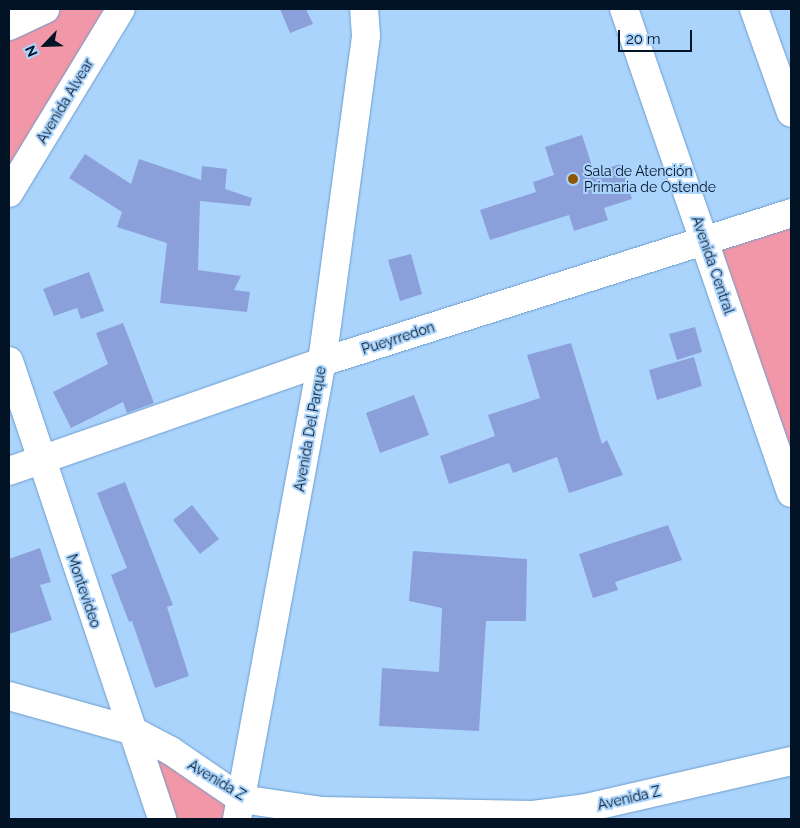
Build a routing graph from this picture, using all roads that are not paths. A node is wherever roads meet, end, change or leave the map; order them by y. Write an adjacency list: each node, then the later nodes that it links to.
1 (45, 9): 7 (street)
2 (121, 9): 10 (street, Avenida Alvear)
3 (364, 9): 8 (street, Avenida Del Parque)
4 (377, 9): 8 (street, Avenida Del Parque)
5 (624, 9): 12 (street, Avenida Central)
6 (754, 9): 9 (street)
7 (9, 26)
8 (366, 36): 14 (street, Avenida Del Parque)
9 (791, 114)
10 (9, 193)
11 (791, 213): 12 (street, Pueyrredon)
12 (704, 241): 14 (street, Pueyrredon); 17 (street, Avenida Central)
13 (9, 361): 15 (street, Montevideo)
14 (322, 362): 15 (street, Pueyrredon); 21 (street, Avenida Del Parque)
15 (40, 462): 16 (street, Pueyrredon); 19 (street, Montevideo)
16 (9, 471)
17 (791, 493)
18 (9, 696): 19 (street, Avenida Z)
19 (132, 730): 21 (street, Avenida Z); 22 (street, Montevideo)
20 (791, 761): 21 (street, Avenida Z)
21 (239, 809)
22 (162, 819)

